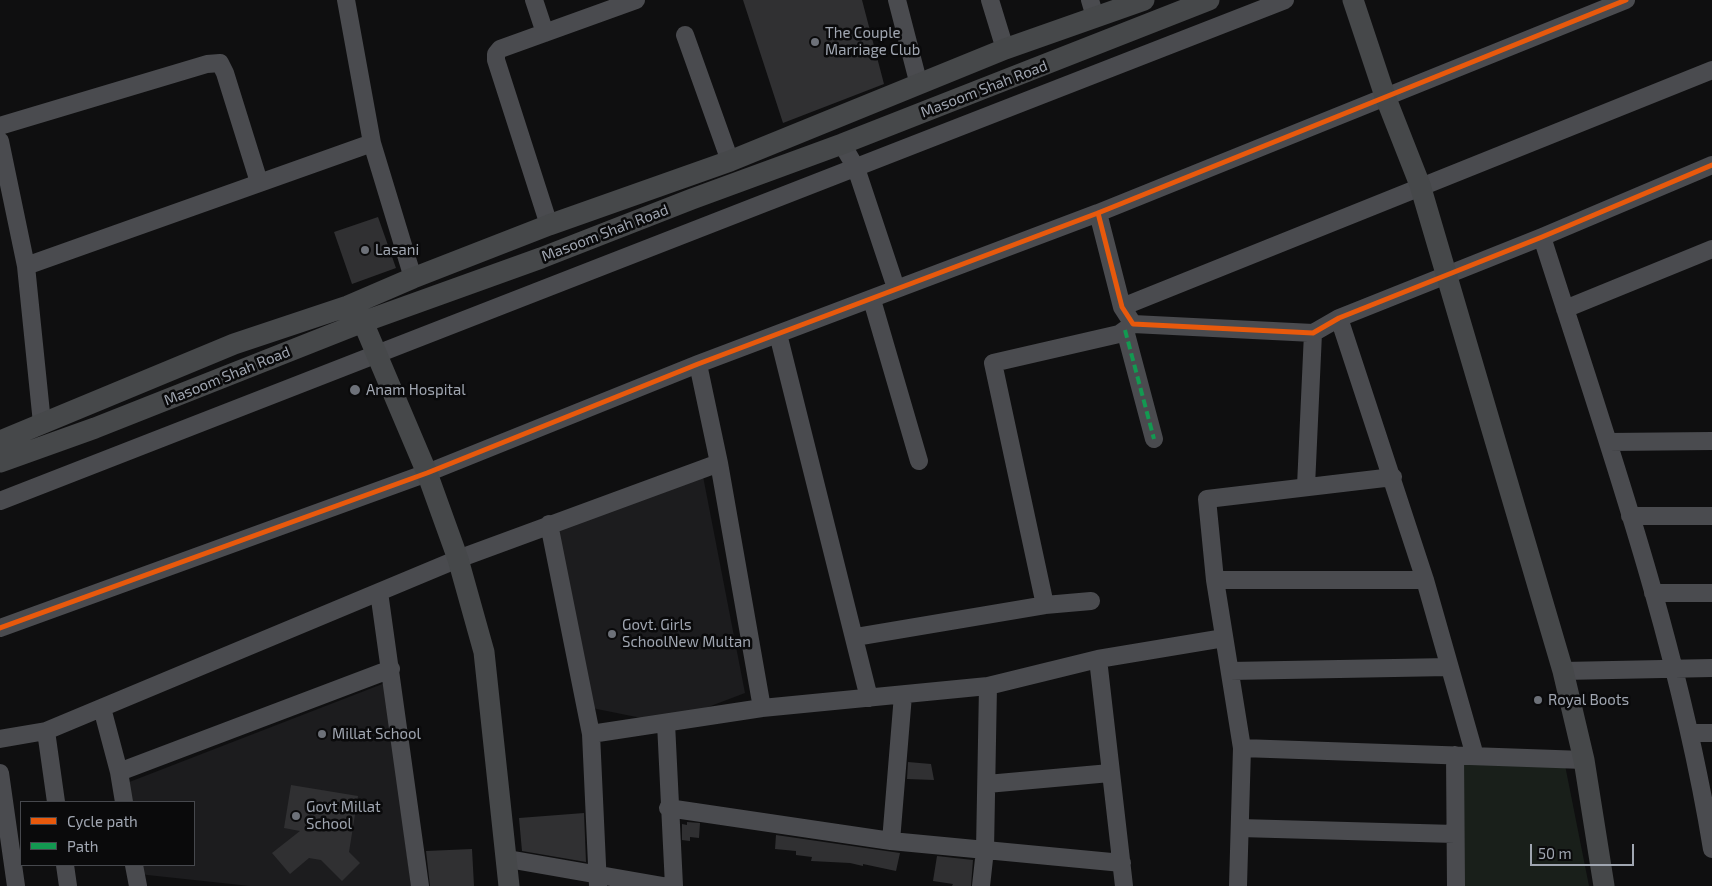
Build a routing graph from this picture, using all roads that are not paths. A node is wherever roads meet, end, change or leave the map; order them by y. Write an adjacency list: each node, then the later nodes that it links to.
1 (346, 0): 22 (street)
2 (534, 0): 12 (street)
3 (636, 0): 12 (street)
4 (897, 0): 16 (street)
5 (990, 0): 14 (street)
6 (1144, 0): 11 (main road, Masoom Shah Road)
7 (1209, 0): 20 (main road, Masoom Shah Road)
8 (1284, 0): 25 (street)
9 (1353, 0): 17 (main road)
10 (1626, 0): 17 (street)
11 (1092, 9): 14 (main road, Masoom Shah Road)
12 (545, 33): 29 (street)
13 (685, 35): 23 (street)
14 (1005, 50): 16 (main road, Masoom Shah Road)
15 (1712, 70): 27 (street)
16 (919, 85): 18 (main road, Masoom Shah Road)
17 (1385, 96): 27 (main road); 28 (street)
18 (848, 113): 20 (street); 23 (main road, Masoom Shah Road)
19 (0, 126): 26 (street)
20 (851, 140): 25 (street); 32 (main road, Masoom Shah Road)
21 (0, 141): 33 (street)
22 (372, 143): 26 (street); 35 (street)
23 (730, 161): 29 (main road, Masoom Shah Road)
24 (1712, 165): 30 (street)
25 (856, 168): 36 (street); 46 (street)
26 (259, 182): 33 (street)
27 (1420, 186): 34 (main road); 38 (street)
28 (1098, 213): 36 (street); 38 (street)
29 (540, 229): 32 (main road); 35 (main road, Masoom Shah Road)
30 (1542, 237): 34 (street); 39 (street)
31 (1712, 249): 39 (street)
32 (541, 258): 41 (main road, Masoom Shah Road)
33 (26, 266): 49 (street)
34 (1448, 275): 40 (street); 81 (main road)
35 (413, 278): 45 (main road, Masoom Shah Road)
36 (896, 288): 37 (street)
37 (872, 300): 44 (street); 54 (street)
38 (1122, 307): 42 (street)
39 (1565, 309): 53 (street)
40 (1340, 318): 43 (street); 58 (street)
41 (363, 322): 46 (main road); 48 (main road, Masoom Shah Road)
42 (1129, 327): 43 (street); 50 (street); 71 (street)
43 (1313, 333): 59 (street)
44 (778, 334): 47 (street); 73 (street)
45 (234, 344): 48 (main road); 49 (main road, Masoom Shah Road)
46 (377, 354): 57 (main road); 60 (street)
47 (698, 364): 56 (street); 57 (street)
48 (245, 370): 55 (main road, Masoom Shah Road)
49 (42, 423): 51 (main road, Masoom Shah Road)
50 (1154, 439)
51 (0, 441)
52 (1712, 441): 53 (street)
53 (1608, 442): 61 (street)
54 (920, 461)
55 (0, 462)
56 (719, 463): 63 (street); 86 (street)
57 (427, 473): 64 (main road); 72 (street)
58 (1393, 477): 59 (street); 66 (street)
59 (1306, 486): 65 (street)
60 (0, 501)
61 (1630, 516): 62 (street); 68 (street)
62 (1712, 516)
63 (549, 524): 64 (street); 91 (street)
64 (458, 559): 67 (street); 110 (main road)
65 (1215, 580): 66 (street); 74 (street)
66 (1425, 580): 76 (street)
67 (379, 592): 79 (street); 85 (street)
68 (1653, 593): 69 (street); 77 (street)
69 (1712, 593)
70 (1092, 601): 71 (street)
71 (1045, 605): 73 (street)
72 (0, 628)
73 (855, 637): 84 (street)
74 (1224, 638): 75 (street); 80 (street)
75 (1098, 659): 82 (street); 99 (street)
76 (1449, 667): 80 (street); 95 (street)
77 (1674, 668): 78 (street); 81 (street); 89 (street)
78 (1712, 668)
79 (391, 669): 97 (street); 118 (street)
80 (1230, 671): 93 (street)
81 (1563, 671): 96 (main road)
82 (988, 686): 83 (street); 100 (street)
83 (903, 695): 84 (street); 107 (street)
84 (869, 698): 86 (street)
85 (102, 708): 88 (street); 97 (street)
86 (762, 708): 87 (street)
87 (666, 723): 91 (street); 103 (street)
88 (46, 730): 92 (street); 101 (street)
89 (1690, 733): 90 (street); 104 (street)
90 (1712, 733)
91 (590, 734): 114 (street)
92 (0, 739)
93 (1242, 748): 94 (street); 105 (street)
94 (1455, 755): 95 (street); 106 (street)
95 (1475, 756): 96 (street)
96 (1584, 760): 126 (main road)
97 (119, 772): 102 (street)
98 (0, 773): 115 (street)
99 (1110, 773): 100 (street); 111 (street)
100 (987, 784): 109 (street)
101 (56, 801)
102 (124, 801)
103 (668, 808): 107 (street); 121 (street)
104 (1709, 808): 108 (street)
105 (1240, 828): 106 (street); 124 (street)
106 (1456, 834): 125 (street)
107 (891, 841): 109 (street)
108 (1712, 849)
109 (985, 850): 111 (street); 122 (street)
110 (508, 859): 114 (street); 119 (main road)
111 (1122, 863): 123 (street)
112 (65, 866): 116 (street)
113 (134, 866): 117 (street)
114 (597, 880): 120 (street)
115 (16, 886)
116 (68, 886)
117 (138, 886)
118 (420, 886)
119 (509, 886)
120 (663, 886)
121 (674, 886)
122 (981, 886)
123 (1124, 886)
124 (1238, 886)
125 (1456, 886)
126 (1604, 886)

